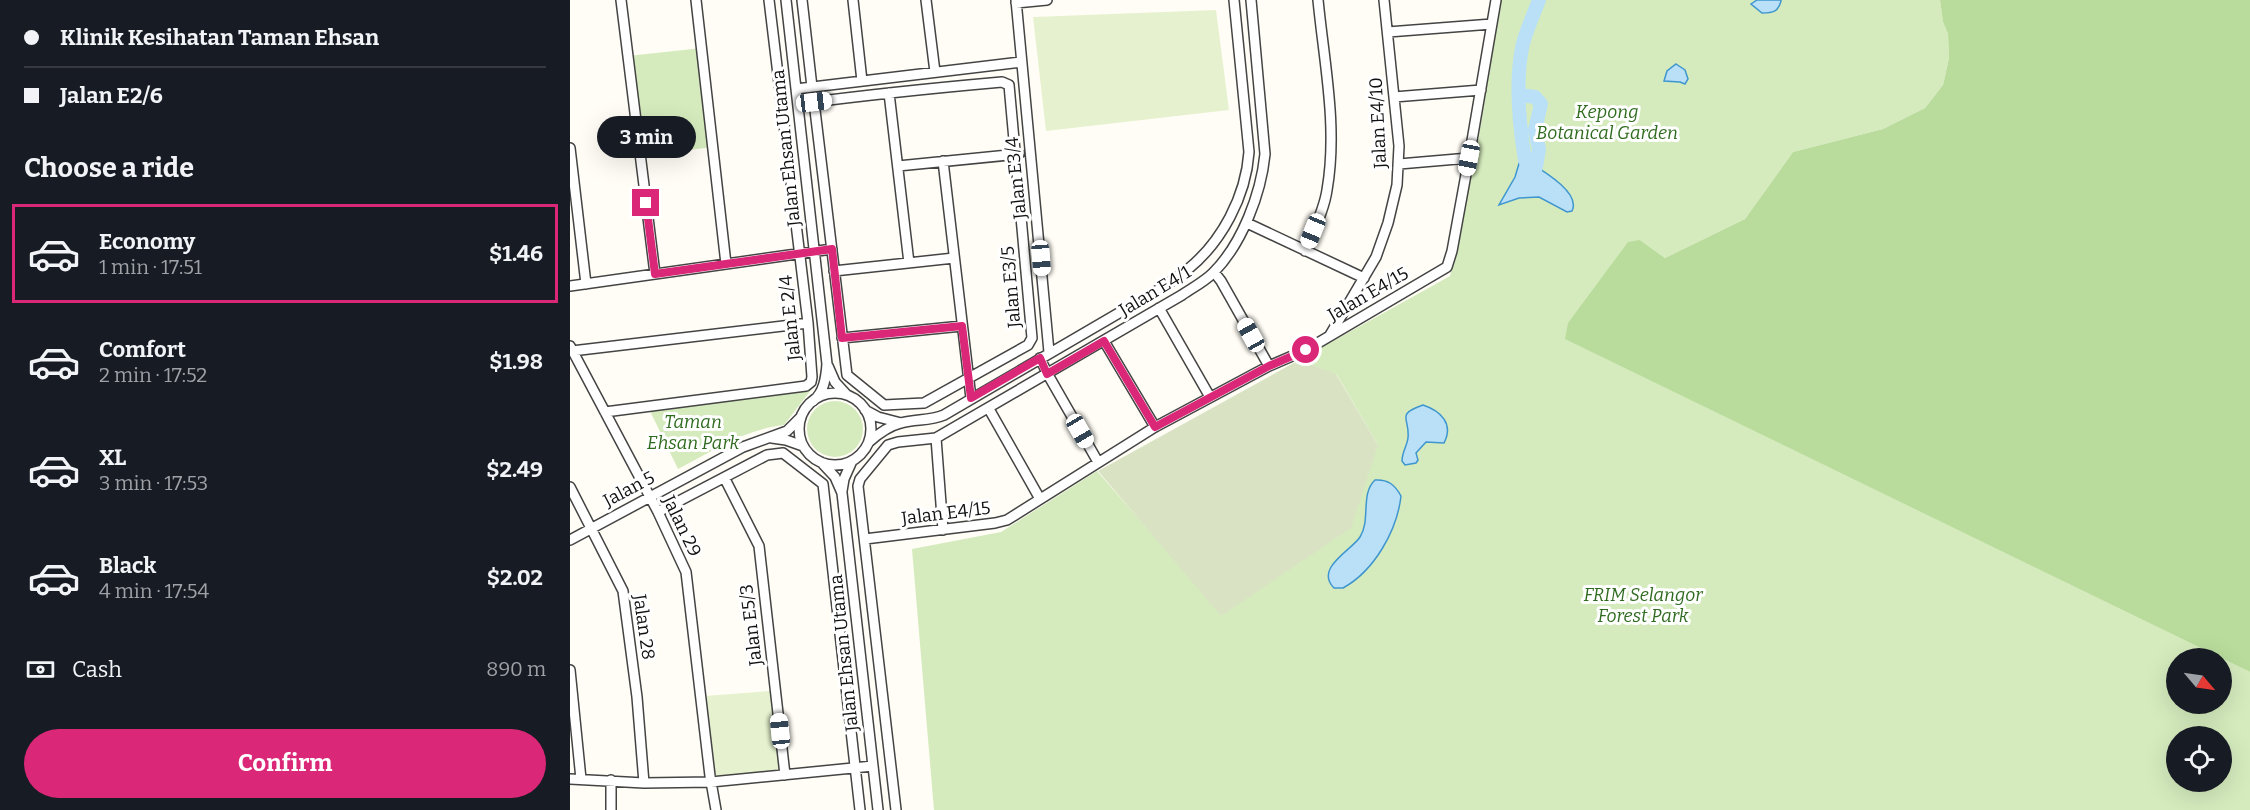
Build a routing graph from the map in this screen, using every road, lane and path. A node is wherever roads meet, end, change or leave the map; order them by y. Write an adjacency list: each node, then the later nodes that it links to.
1 (621, 0): 47 (street)
2 (696, 0): 44 (street)
3 (769, 0): 41 (street, Jalan E 2/4)
4 (786, 0): 21 (street, Jalan Ehsan Utama)
5 (802, 0): 20 (street)
6 (853, 0): 19 (street)
7 (927, 0): 18 (street)
8 (1047, 0): 14 (street)
9 (1234, 0): 28 (street)
10 (1251, 0): 31 (street, Jalan E4/1)
11 (1318, 0): 39 (street)
12 (1384, 0): 16 (street, Jalan E4/10)
13 (1496, 0): 15 (street, Jalan E4/15)
14 (1016, 2): 17 (street, Jalan E3/4)
15 (1492, 24): 16 (street); 22 (street, Jalan E4/15)
16 (1388, 32): 24 (street, Jalan E4/10)
17 (1022, 62): 18 (street); 29 (street, Jalan E3/4)
18 (935, 72): 19 (street)
19 (862, 81): 20 (street)
20 (812, 87): 21 (street)
21 (796, 89): 26 (street, Jalan Ehsan Utama)
22 (1481, 90): 24 (street); 32 (street, Jalan E4/15)
23 (889, 93): 25 (street); 30 (street, Jalan E3/5); 35 (street)
24 (1394, 97): 34 (street, Jalan E4/10)
25 (814, 102): 26 (street); 38 (street)
26 (798, 104): 40 (street, Jalan Ehsan Utama)
27 (570, 148): 36 (street)
28 (1249, 152): 31 (street); 58 (street)
29 (1030, 153): 30 (street); 58 (street, Jalan E3/4)
30 (1016, 154): 33 (street); 63 (street, Jalan E3/5)
31 (1265, 154): 37 (street, Jalan E4/1)
32 (1469, 158): 34 (street); 54 (street, Jalan E4/15)
33 (943, 161): 35 (street); 42 (street)
34 (1399, 164): 48 (street, Jalan E4/10)
35 (898, 166): 43 (street)
36 (572, 187): 49 (street)
37 (1247, 223): 39 (street); 46 (street, Jalan E4/1)
38 (832, 249): 40 (street); 45 (street)
39 (1305, 251): 48 (street)
40 (815, 252): 41 (street); 60 (street, Jalan Ehsan Utama)
41 (799, 254): 44 (street); 52 (street, Jalan E 2/4)
42 (954, 258): 43 (street); 53 (street)
43 (909, 263): 45 (street)
44 (726, 264): 47 (street)
45 (834, 271): 55 (street)
46 (1214, 272): 51 (street, Jalan E4/1); 61 (street)
47 (655, 274): 49 (street)
48 (1364, 278): 54 (street, Jalan E4/10)
49 (586, 284): 50 (street)
50 (570, 286)
51 (1159, 308): 56 (street, Jalan E4/1); 65 (street)
52 (808, 322): 57 (street); 70 (street, Jalan E 2/4)
53 (962, 326): 55 (street); 63 (street)
54 (1329, 336): 61 (street, Jalan E4/15)
55 (842, 338): 63 (street)
56 (1104, 341): 62 (street, Jalan E4/1); 73 (street)
57 (571, 348): 70 (street, Jalan 29)
58 (1049, 352): 59 (street)
59 (1040, 358): 62 (street); 66 (street)
60 (827, 364): 64 (street, Jalan Ehsan Utama); 67 (street, Jalan Ehsan Utama)
61 (1269, 366): 65 (street, Jalan E4/15)
62 (1047, 374): 68 (street, Jalan E4/1); 80 (street)
63 (968, 380): 66 (street)
64 (847, 396): 67 (street); 69 (street)
65 (1210, 397): 73 (street, Jalan E4/15)
66 (971, 398): 72 (street)
67 (813, 401): 71 (street)
68 (989, 409): 75 (street, Jalan E4/1); 85 (street)
69 (865, 410): 72 (street); 76 (street)
70 (604, 412): 84 (street, Jalan 29)
71 (801, 417): 74 (street, Jalan 5); 77 (street)
72 (901, 423): 76 (street)
73 (1155, 427): 80 (street, Jalan E4/15)
74 (770, 438): 77 (street); 84 (street, Jalan 5)
75 (936, 438): 88 (street); 89 (street)
76 (868, 442): 78 (street)
77 (803, 446): 79 (street)
78 (852, 461): 79 (street); 83 (street, Jalan Ehsan Utama)
79 (821, 462): 83 (street, Jalan Ehsan Utama)
80 (1098, 462): 85 (street, Jalan E4/15)
81 (724, 479): 86 (street); 95 (street); 96 (street, Jalan E5/3)
82 (570, 488): 87 (street, Jalan 28)
83 (842, 493): 92 (street, Jalan Ehsan Utama)
84 (650, 496): 86 (street, Jalan 29); 87 (street, Jalan 5)
85 (1040, 499): 88 (street, Jalan E4/15)
86 (658, 512): 100 (street, Jalan 29)
87 (592, 528): 90 (street, Jalan 5); 101 (street, Jalan 28)
88 (943, 530): 89 (street, Jalan E4/15)
89 (865, 539): 91 (street)
90 (570, 540)
91 (874, 629): 92 (street); 106 (street)
92 (859, 631): 94 (street, Jalan Ehsan Utama)
93 (570, 670): 98 (street)
94 (873, 766): 95 (street); 105 (street, Jalan Ehsan Utama)
95 (856, 768): 96 (street); 104 (street)
96 (785, 775): 100 (street)
97 (570, 779): 98 (street)
98 (581, 779): 99 (street)
99 (611, 780): 101 (street); 102 (street)
100 (711, 782): 101 (street); 103 (street, Jalan 29)
101 (644, 783)
102 (611, 810)
103 (716, 810)
104 (860, 810)
105 (878, 810)
106 (896, 810)

